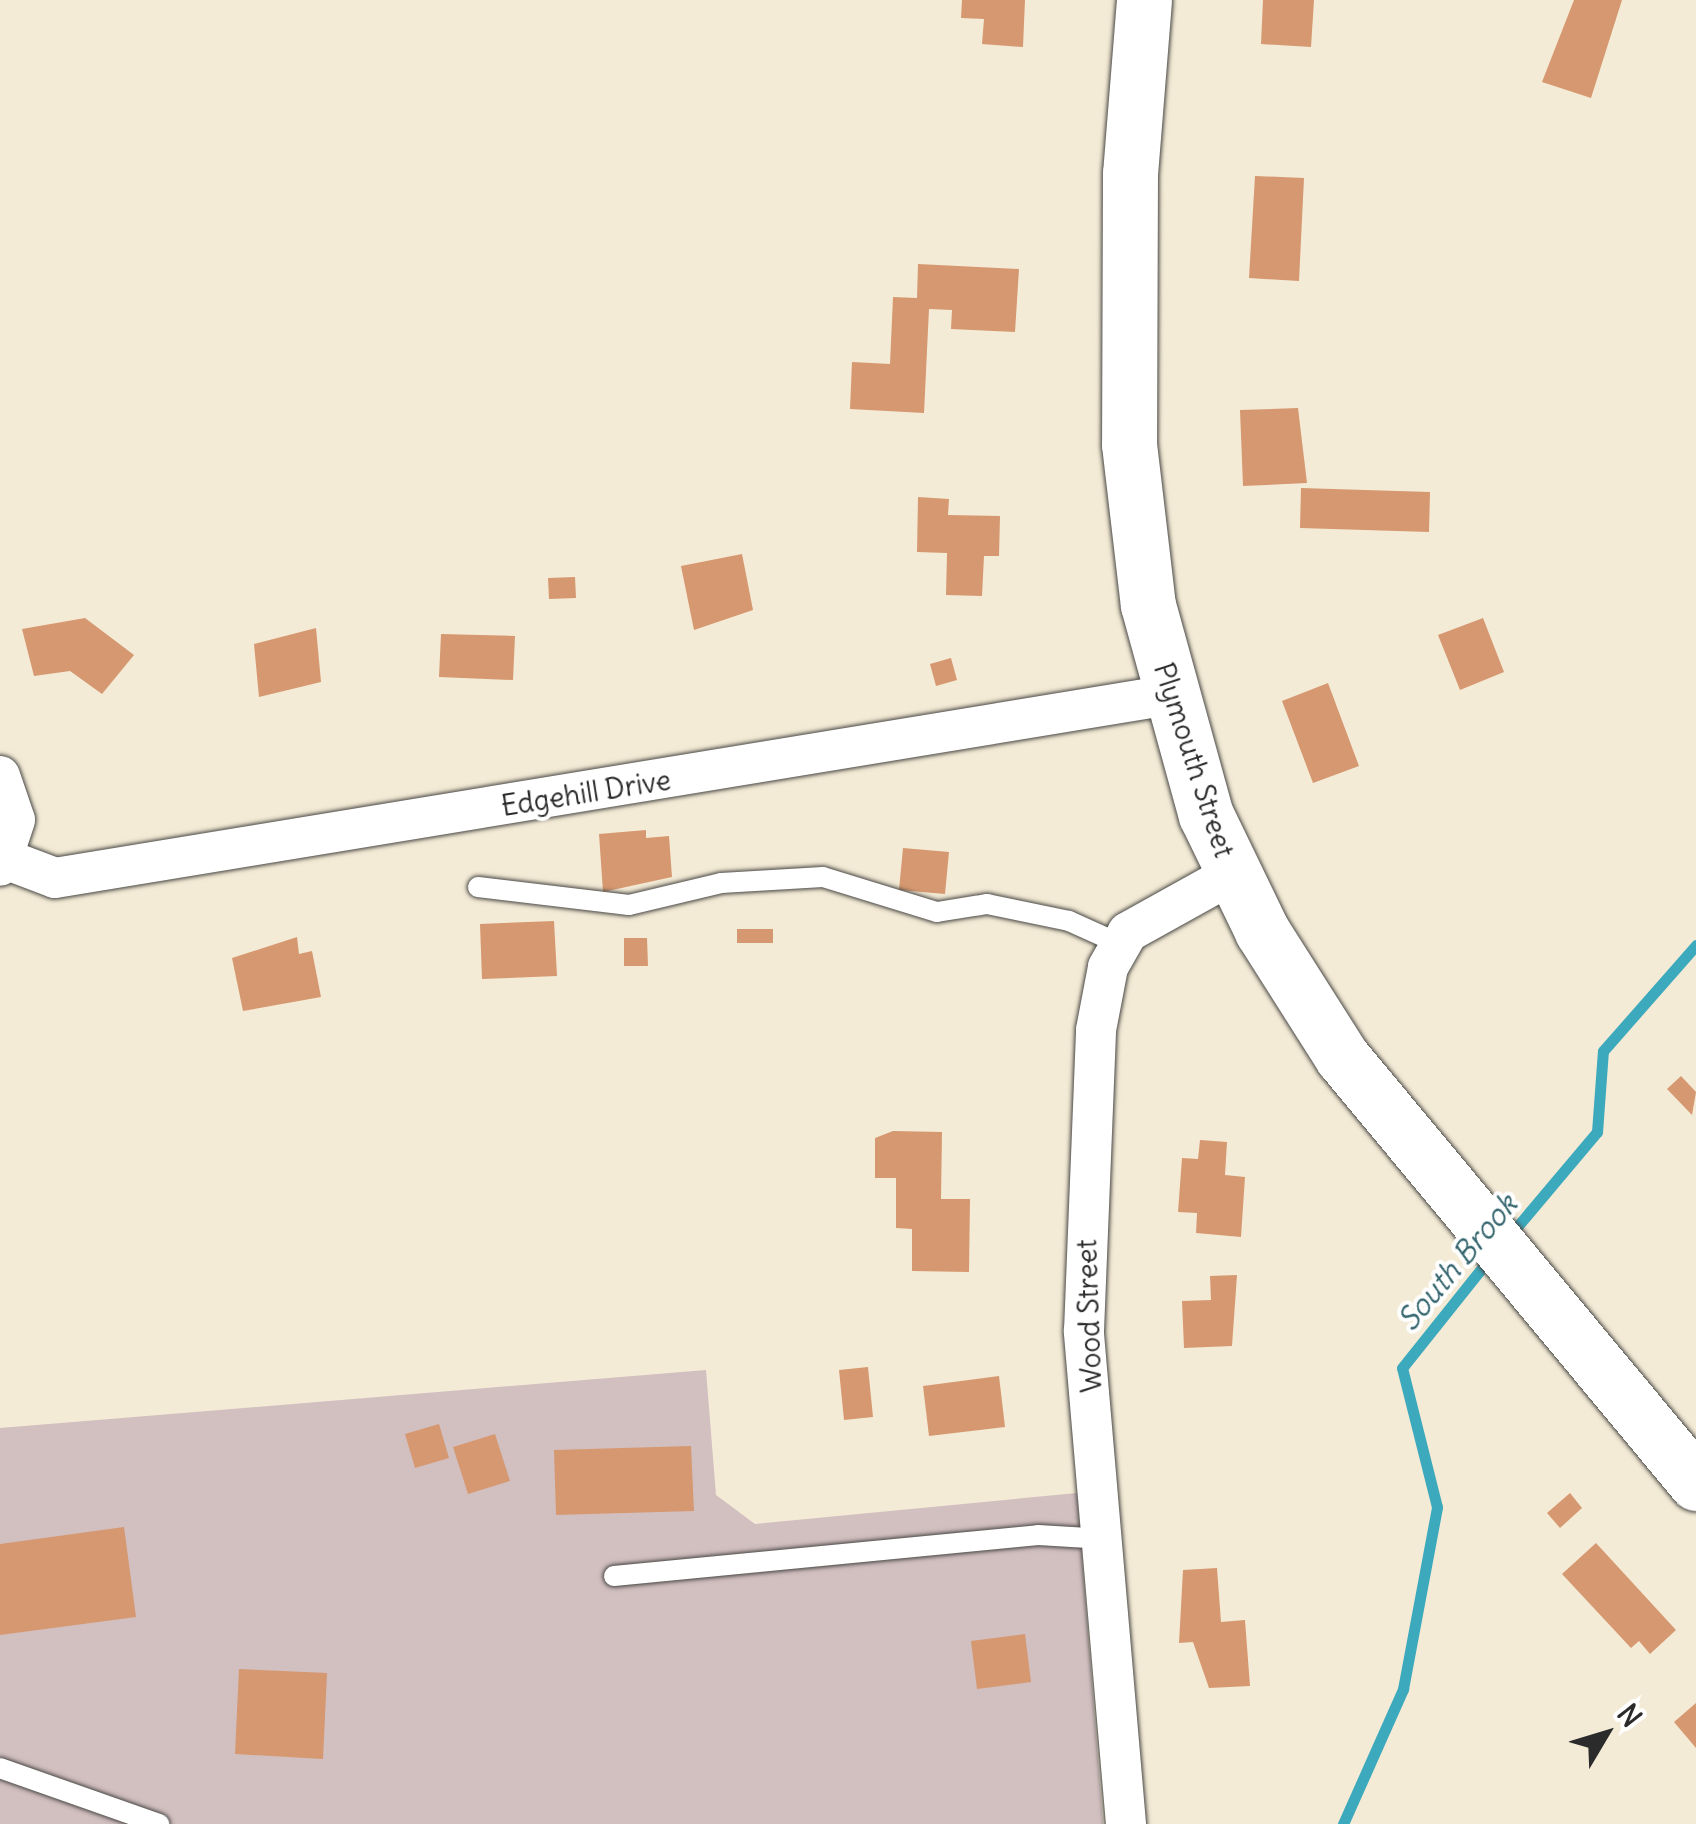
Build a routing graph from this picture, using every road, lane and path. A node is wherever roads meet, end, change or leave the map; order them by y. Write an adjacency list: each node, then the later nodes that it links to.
1 (1144, 0): 2 (main road, Plymouth Street)
2 (1169, 695): 4 (street, Edgehill Drive); 5 (main road, Plymouth Street)
3 (0, 776): 4 (street, Edgehill Drive)
4 (2, 862)
5 (1231, 875): 7 (street); 8 (main road, Plymouth Street)
6 (478, 887): 7 (lane)
7 (1120, 944): 9 (street, Wood Street)
8 (1696, 1482)
9 (1106, 1539): 10 (lane); 13 (street, Wood Street)
10 (614, 1576)
11 (0, 1768): 12 (lane)
12 (159, 1824)
13 (1126, 1824)

